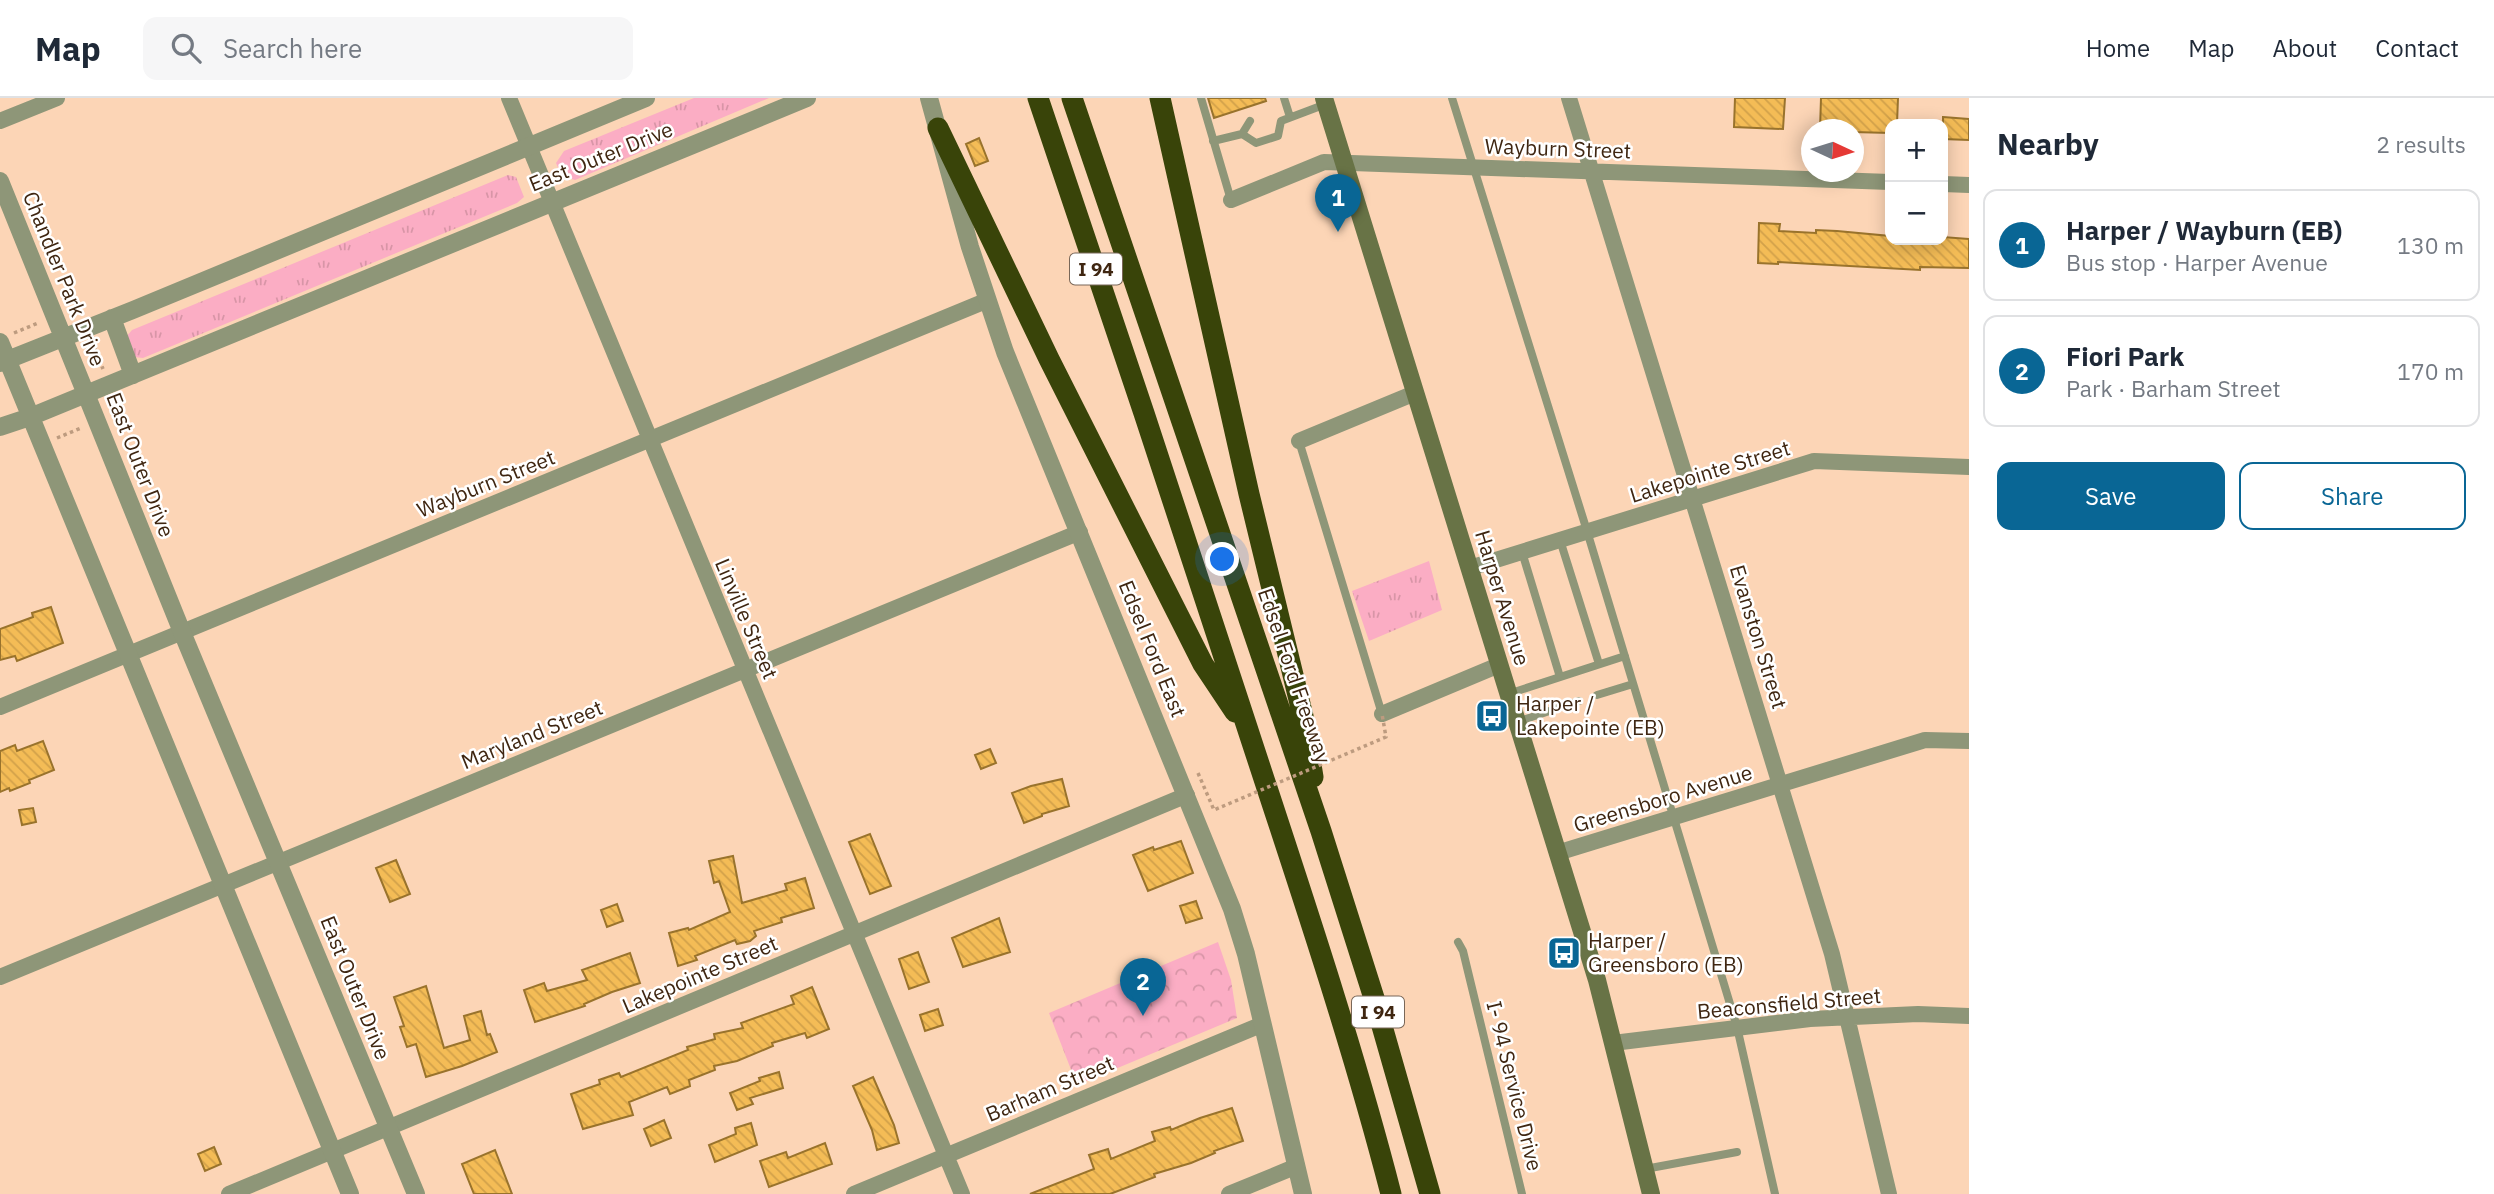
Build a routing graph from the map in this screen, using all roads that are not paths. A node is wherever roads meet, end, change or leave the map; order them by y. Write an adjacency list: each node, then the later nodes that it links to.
1 (57, 98): 16 (street)
2 (509, 98): 22 (street, Linville Street)
3 (646, 98): 22 (street, East Outer Drive)
4 (807, 98): 31 (street, East Outer Drive)
5 (929, 98): 19 (street, Edsel Ford East)
6 (1038, 98): 64 (highway, I 94)
7 (1072, 98): 69 (highway, Edsel Ford Freeway / I 94)
8 (1160, 98): 69 (highway)
9 (1201, 98): 21 (lane)
10 (1284, 98): 15 (lane)
11 (1452, 98): 24 (lane)
12 (1569, 98): 25 (street, Evanston Street)
13 (1325, 101): 15 (lane); 23 (main road, Harper Avenue)
14 (1270, 116): 18 (lane)
15 (1290, 117): 18 (lane)
16 (0, 121)
17 (1250, 121): 20 (lane)
18 (1281, 121): 20 (lane)
19 (938, 128): 32 (street, Edsel Ford East); 64 (highway)
20 (1241, 134): 21 (lane)
21 (1213, 141): 30 (lane)
22 (528, 147): 31 (street, Linville Street); 33 (street, East Outer Drive)
23 (1344, 162): 24 (street, Wayburn Street); 30 (street, Wayburn Street); 37 (main road, Harper Avenue)
24 (1472, 167): 25 (street, Wayburn Street); 45 (lane)
25 (1591, 171): 27 (street, Wayburn Street); 44 (street, Evanston Street)
26 (0, 180): 34 (street, Chandler Park Drive)
27 (1885, 182)
28 (1948, 184): 29 (street)
29 (1969, 185)
30 (1231, 200)
31 (551, 202): 36 (street, East Outer Drive); 41 (street, Linville Street)
32 (988, 300): 41 (street, Wayburn Street); 46 (street, Edsel Ford East)
33 (112, 318): 34 (street, East Outer Drive); 36 (street)
34 (63, 337): 35 (street, East Outer Drive); 38 (street, Chandler Park Drive)
35 (5, 349): 39 (street)
36 (133, 375): 38 (street, East Outer Drive)
37 (1415, 393): 42 (street); 49 (main road, Harper Avenue)
38 (86, 394): 39 (street); 50 (street, East Outer Drive)
39 (30, 417): 40 (street); 51 (street)
40 (0, 426)
41 (649, 440): 50 (street, Wayburn Street); 55 (street, Linville Street)
42 (1298, 441): 62 (lane)
43 (1969, 467): 44 (street, Lakepointe Street)
44 (1694, 498): 45 (street, Lakepointe Street); 66 (street, Evanston Street)
45 (1587, 531): 47 (street, Lakepointe Street); 52 (lane)
46 (1080, 532): 55 (street, Maryland Street); 67 (street, Edsel Ford East)
47 (1559, 540): 48 (street, Lakepointe Street); 53 (lane)
48 (1522, 552): 49 (street, Lakepointe Street); 56 (lane)
49 (1469, 568): 54 (main road, Harper Avenue)
50 (182, 632): 51 (street, Wayburn Street); 71 (street, East Outer Drive)
51 (127, 654): 61 (street, Wayburn Street); 72 (street)
52 (1625, 656): 53 (lane); 57 (lane)
53 (1599, 664): 56 (lane)
54 (1500, 665): 58 (main road, Harper Avenue); 62 (street)
55 (744, 670): 71 (street, Maryland Street); 73 (street, Linville Street)
56 (1560, 677): 58 (lane)
57 (1633, 684): 59 (lane); 68 (lane)
58 (1508, 694): 63 (main road, Harper Avenue)
59 (1597, 695)
60 (1579, 701): 63 (lane)
61 (0, 707)
62 (1382, 714)
63 (1517, 722): 70 (main road, Harper Avenue)
64 (1250, 734): 94 (highway, I 94)
65 (1969, 741): 66 (street, Greensboro Avenue)
66 (1781, 785): 68 (street, Greensboro Avenue); 77 (street, Evanston Street)
67 (1187, 795): 73 (street, Lakepointe Street); 78 (street, Edsel Ford East)
68 (1673, 818): 70 (street, Greensboro Avenue); 79 (lane)
69 (1321, 831): 95 (highway, Edsel Ford Freeway / I 94)
70 (1558, 853): 80 (main road, Harper Avenue)
71 (278, 862): 72 (street, Maryland Street); 81 (street, East Outer Drive)
72 (223, 885): 75 (street, Maryland Street); 82 (street)
73 (854, 933): 81 (street, Lakepointe Street); 84 (street, Linville Street)
74 (1458, 943): 96 (lane, I- 94 Service Drive)
75 (0, 977)
76 (1969, 1016): 77 (street, Beaconsfield Street)
77 (1847, 1017): 79 (street, Beaconsfield Street); 99 (street, Evanston Street)
78 (1263, 1024): 84 (street, Barham Street); 85 (street, Edsel Ford East)
79 (1737, 1027): 80 (street, Beaconsfield Street); 98 (lane)
80 (1613, 1043): 86 (main road, Harper Avenue)
81 (388, 1127): 82 (street, Lakepointe Street); 89 (street, East Outer Drive)
82 (332, 1150): 87 (street, Lakepointe Street); 88 (street)
83 (1737, 1152): 86 (lane)
84 (946, 1156): 90 (street, Barham Street); 91 (street, Linville Street)
85 (1297, 1166): 92 (street); 93 (street, Edsel Ford East)
86 (1645, 1170): 97 (main road, Harper Avenue)
87 (229, 1194)
88 (350, 1194)
89 (415, 1194)
90 (854, 1194)
91 (962, 1194)
92 (1229, 1194)
93 (1303, 1194)
94 (1391, 1194)
95 (1430, 1194)
96 (1522, 1194)
97 (1651, 1194)
98 (1775, 1194)
99 (1889, 1194)

